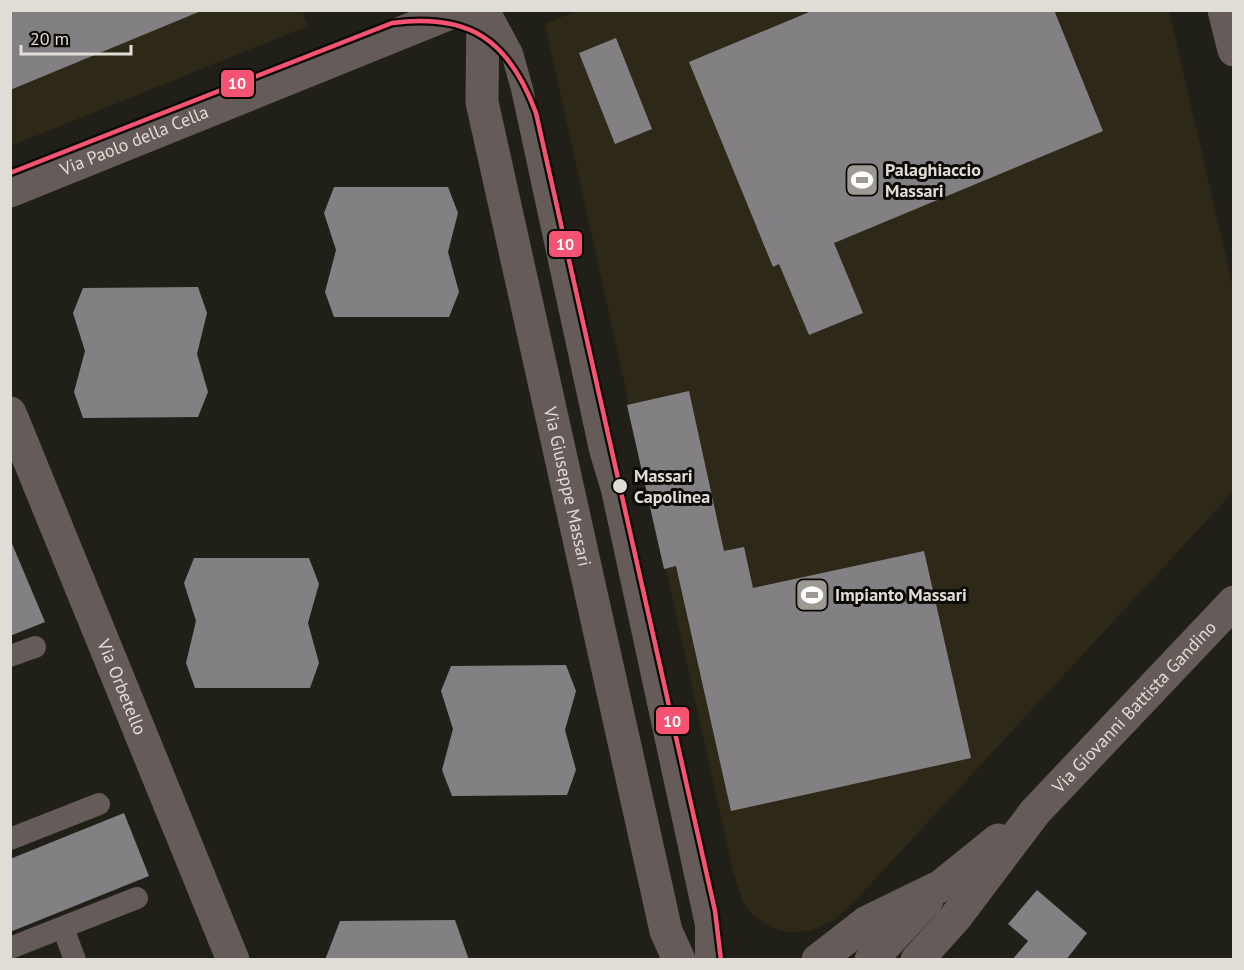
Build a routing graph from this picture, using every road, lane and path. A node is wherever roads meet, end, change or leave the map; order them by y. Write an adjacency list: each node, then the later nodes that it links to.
1 (458, 10): 6 (street, Via Paolo della Cella)
2 (483, 10): 20 (street, Via Giuseppe Massari)
3 (489, 10): 21 (lane)
4 (1224, 10): 5 (street)
5 (1233, 50)
6 (10, 191)
7 (10, 413): 19 (street, Via Orbetello)
8 (1230, 611): 12 (street, Via Giovanni Battista Gandino)
9 (35, 647): 10 (lane)
10 (10, 656)
11 (99, 804): 13 (lane)
12 (1035, 812): 14 (street, Via Giovanni Battista Gandino); 24 (street, Via Giovanni Battista Gandino)
13 (10, 839)
14 (941, 886): 22 (street, Via Giovanni Battista Gandino); 23 (street)
15 (137, 898): 16 (lane)
16 (63, 928): 17 (lane); 18 (lane)
17 (10, 948)
18 (75, 960)
19 (233, 960)
20 (679, 960)
21 (706, 960)
22 (818, 960)
23 (871, 960)
24 (917, 960)

